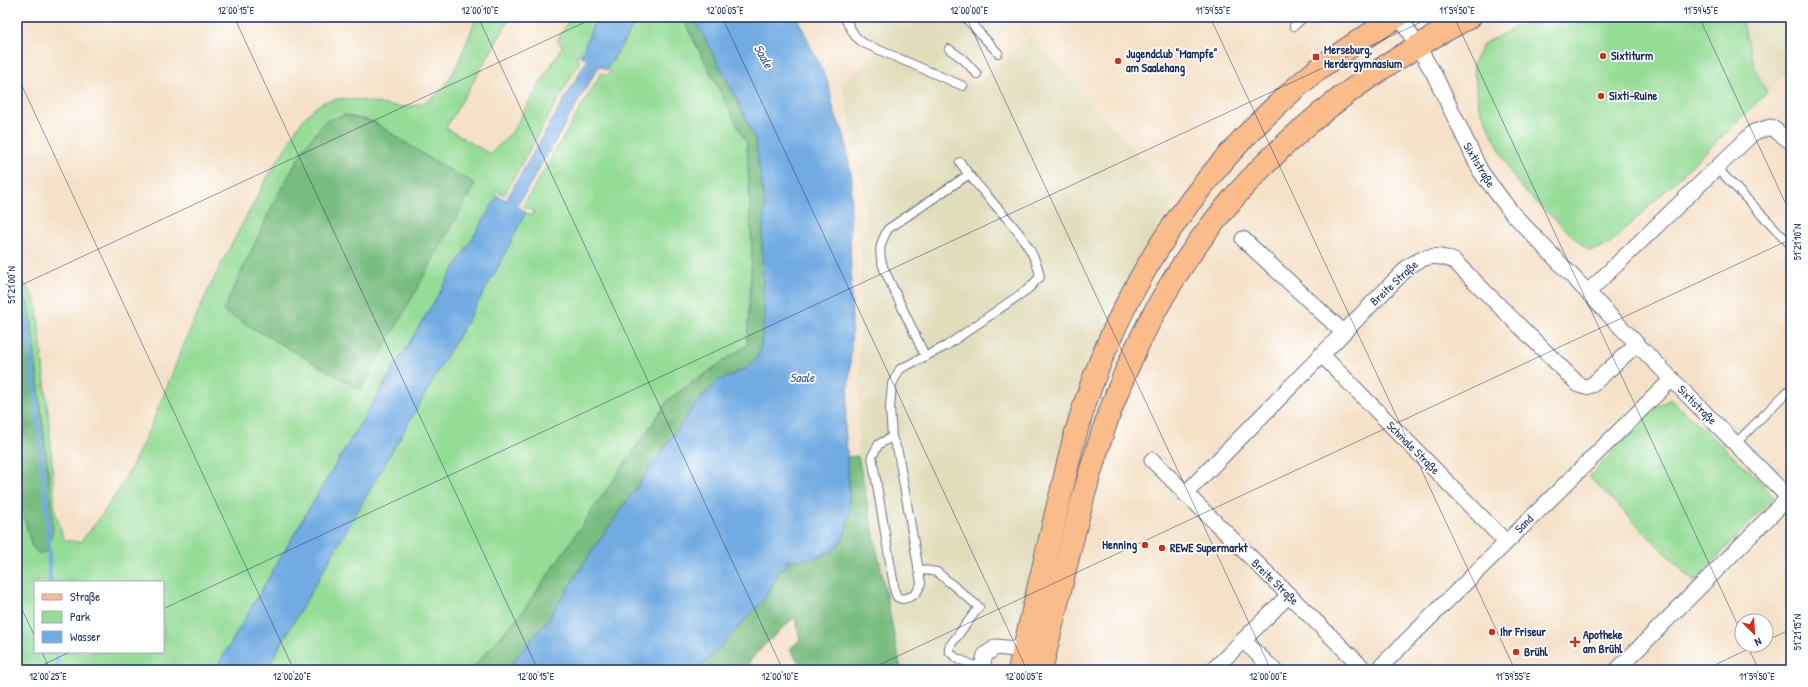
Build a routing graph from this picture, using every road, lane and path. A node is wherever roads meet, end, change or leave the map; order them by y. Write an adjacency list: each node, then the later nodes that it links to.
1 (844, 17): 12 (lane)
2 (965, 17): 10 (lane)
3 (1304, 17): 7 (lane)
4 (1397, 17): 35 (main road)
5 (1400, 17): 8 (street, Sixtistraße)
6 (1470, 17): 8 (main road)
7 (1294, 26)
8 (1418, 46): 19 (street, Sixtistraße); 37 (main road)
9 (949, 49): 11 (lane)
10 (998, 53)
11 (977, 74)
12 (963, 86)
13 (1791, 142): 15 (street)
14 (960, 162): 16 (lane)
15 (1717, 168): 18 (lane); 19 (street)
16 (968, 175): 23 (lane); 23 (lane)
17 (1243, 239): 20 (street)
18 (1791, 245)
19 (1588, 292): 21 (street, Sixtistraße)
20 (1343, 332): 21 (street, Breite Straße); 22 (street, Breite Straße)
21 (1636, 344): 24 (street, Sixtistraße)
22 (1321, 354): 29 (street, Breite Straße); 31 (street, Schmale Straße)
23 (925, 356): 26 (lane)
24 (1672, 379): 27 (street, Sixtistraße); 31 (street, Sand)
25 (1791, 388): 27 (lane)
26 (892, 437): 32 (lane); 32 (lane)
27 (1736, 443): 30 (street, Sixtistraße)
28 (1152, 460): 29 (street, Breite Straße)
29 (1185, 494): 33 (street, Breite Straße)
30 (1790, 497): 42 (street)
31 (1506, 542): 41 (street, Sand)
32 (918, 569): 36 (lane)
33 (1289, 595): 34 (street); 40 (street, Breite Straße)
34 (1243, 640): 38 (street); 39 (street)
35 (1021, 660): 36 (street)
36 (981, 669)
37 (1041, 670)
38 (1213, 670)
39 (1274, 670)
40 (1365, 670)
41 (1377, 670)
42 (1617, 670)

